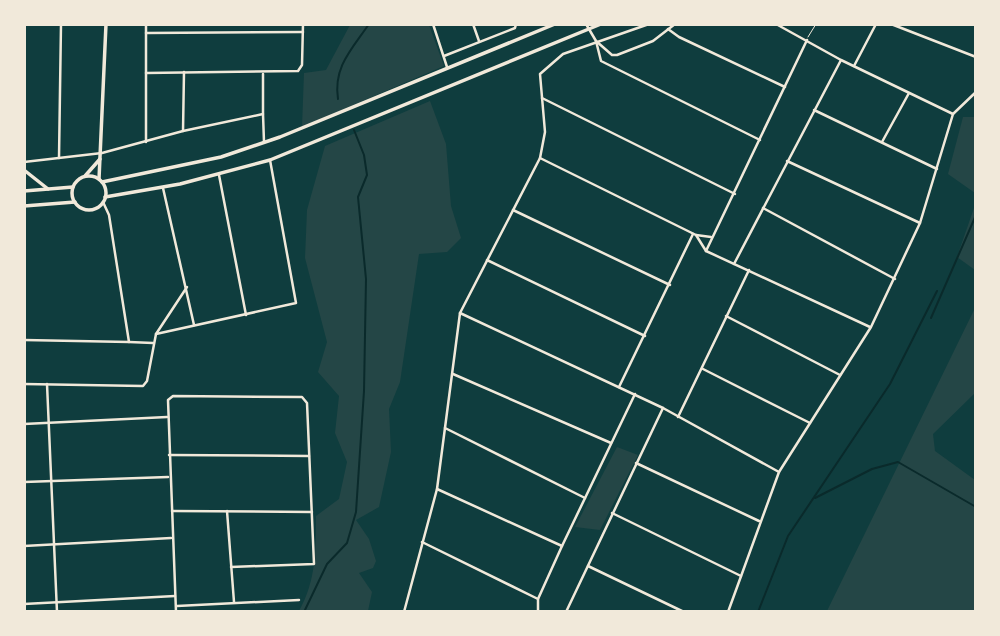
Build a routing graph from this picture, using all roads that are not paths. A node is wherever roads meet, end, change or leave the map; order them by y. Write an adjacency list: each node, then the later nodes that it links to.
1 (61, 24): 45 (street)
2 (106, 24): 44 (main road)
3 (146, 24): 20 (street)
4 (303, 24): 19 (street)
5 (433, 24): 24 (street)
6 (473, 24): 22 (street)
7 (516, 24): 22 (street)
8 (555, 24): 28 (main road)
9 (586, 24): 18 (street)
10 (601, 24): 18 (main road)
11 (649, 24): 23 (street)
12 (675, 24): 17 (street)
13 (776, 24): 21 (street)
14 (816, 24): 21 (lane)
15 (876, 24): 27 (street)
16 (891, 24): 25 (street)
17 (668, 29): 23 (street); 32 (street)
18 (588, 30): 23 (street); 47 (main road)
19 (303, 32): 20 (street); 31 (street)
20 (146, 33): 30 (street)
21 (807, 40): 26 (street); 32 (street)
22 (479, 41): 24 (street)
23 (596, 41): 35 (street); 40 (street)
24 (444, 56): 28 (street)
25 (975, 57)
26 (841, 60): 27 (street); 36 (street)
27 (853, 66): 34 (street)
28 (447, 67): 42 (main road)
29 (184, 72): 30 (street); 31 (street); 39 (street)
30 (146, 73): 41 (street)
31 (262, 74): 37 (street)
32 (785, 87): 40 (street)
33 (975, 92): 38 (street)
34 (909, 93): 38 (street); 43 (street)
35 (542, 98): 46 (street); 59 (street)
36 (814, 110): 43 (street); 48 (street)
37 (263, 114): 39 (street); 42 (street)
38 (953, 114): 50 (street)
39 (183, 131): 41 (street)
40 (760, 140): 59 (street)
41 (146, 142): 44 (street)
42 (264, 142): 54 (main road)
43 (882, 142): 50 (street)
44 (102, 153): 45 (street); 53 (main road); 54 (main road)
45 (59, 158): 49 (street)
46 (540, 158): 64 (street); 66 (street)
47 (270, 159): 52 (main road); 76 (street)
48 (786, 161): 63 (street); 65 (street)
49 (24, 162)
50 (937, 169): 65 (street)
51 (24, 170): 57 (main road)
52 (219, 175): 56 (main road); 76 (street)
53 (85, 176): 54 (main road); 55 (main road)
54 (101, 181): 60 (main road)
55 (73, 187): 57 (main road); 61 (main road)
56 (163, 188): 60 (main road); 74 (street)
57 (50, 190): 58 (main road)
58 (24, 191)
59 (736, 194): 67 (street)
60 (104, 200): 61 (main road); 83 (street)
61 (75, 202): 62 (main road)
62 (24, 205)
63 (762, 208): 70 (street); 72 (street)
64 (513, 210): 69 (street); 73 (street)
65 (920, 223): 72 (street)
66 (694, 234): 67 (street); 68 (street); 73 (street)
67 (713, 237): 68 (street)
68 (706, 251): 70 (street)
69 (487, 260): 75 (street); 81 (street)
70 (734, 264): 71 (street)
71 (750, 270): 77 (street); 79 (street)
72 (895, 279): 79 (street)
73 (670, 285): 81 (street)
74 (187, 287): 78 (street); 80 (street)
75 (460, 313): 86 (street); 90 (street)
76 (246, 315): 78 (street)
77 (726, 316): 85 (street); 87 (street)
78 (194, 325): 80 (street)
79 (871, 327): 87 (street)
80 (156, 334): 84 (street)
81 (645, 336): 90 (street)
82 (24, 340): 83 (street)
83 (129, 342): 84 (street)
84 (153, 343): 89 (street)
85 (702, 368): 94 (street); 95 (street)
86 (453, 374): 98 (street); 99 (street)
87 (840, 375): 95 (street)
88 (24, 384): 89 (street)
89 (47, 384): 97 (street)
90 (619, 387): 91 (street)
91 (635, 394): 92 (street); 99 (street)
92 (663, 408): 94 (street); 102 (street)
93 (166, 417): 97 (street); 100 (street); 101 (street)
94 (678, 417): 103 (street)
95 (810, 423): 103 (street)
96 (24, 424): 97 (street)
97 (47, 424): 105 (street)
98 (445, 428): 107 (street); 108 (street)
99 (611, 443): 108 (street)
100 (169, 456): 101 (street); 104 (street)
101 (310, 456): 111 (street)
102 (636, 463): 112 (street); 113 (street)
103 (779, 471): 113 (street)
104 (170, 477): 105 (street); 109 (street)
105 (50, 480): 106 (street); 116 (street)
106 (24, 482)
107 (437, 489): 115 (street); 118 (street)
108 (585, 498): 118 (street)
109 (172, 511): 110 (street); 114 (street)
110 (227, 511): 111 (street); 120 (street)
111 (312, 512): 120 (street)
112 (612, 513): 119 (street); 121 (street)
113 (759, 521): 121 (street)
114 (173, 538): 116 (street); 122 (street)
115 (422, 542): 123 (street); 131 (street)
116 (54, 544): 117 (street); 125 (street)
117 (24, 546)
118 (562, 546): 123 (street)
119 (588, 566): 133 (street); 134 (street)
120 (231, 567): 126 (street)
121 (741, 576): 135 (street)
122 (176, 596): 125 (street); 128 (street)
123 (538, 599): 132 (street)
124 (299, 600): 126 (street)
125 (57, 603): 127 (street); 129 (street)
126 (234, 603): 128 (street)
127 (24, 604)
128 (176, 606): 130 (street)
129 (57, 611)
130 (176, 611)
131 (404, 611)
132 (538, 611)
133 (566, 611)
134 (684, 611)
135 (728, 611)

